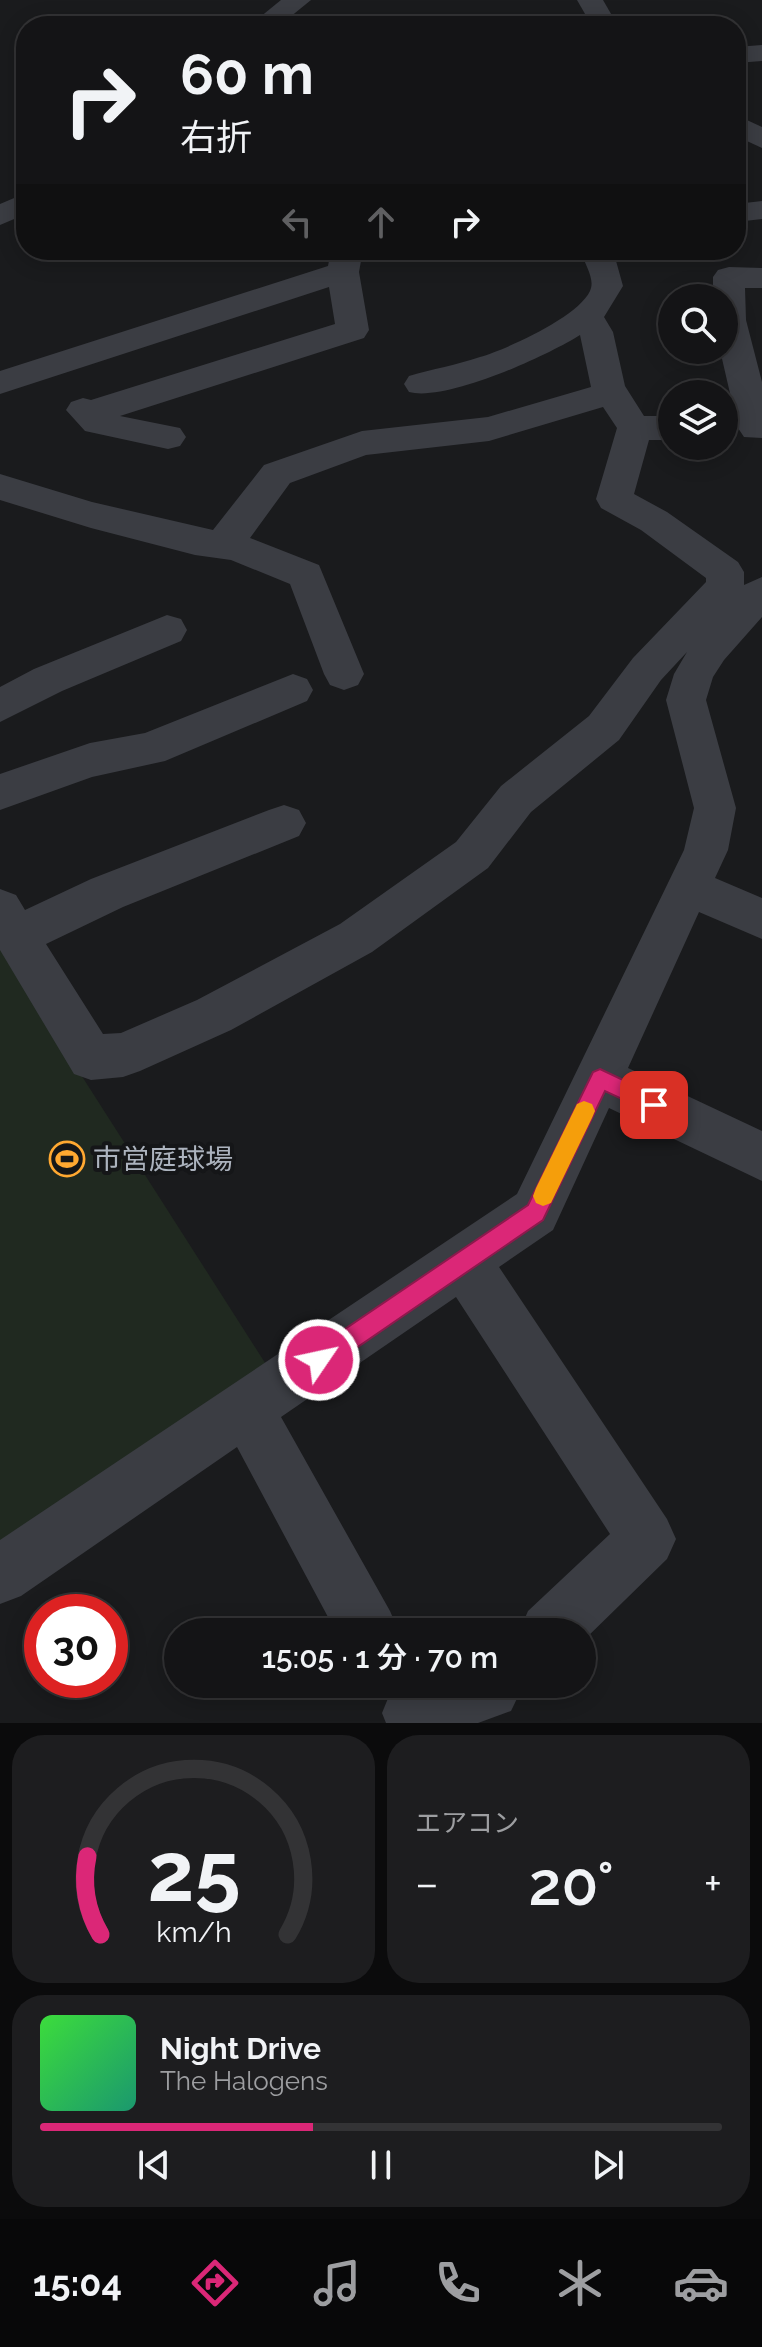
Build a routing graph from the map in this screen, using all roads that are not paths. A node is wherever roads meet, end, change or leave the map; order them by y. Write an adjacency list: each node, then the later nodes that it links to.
1 (298, 0): 2 (street)
2 (276, 16)
3 (601, 260): 6 (street)
4 (345, 261): 7 (street); 10 (street)
5 (762, 278): 12 (street)
6 (586, 315): 9 (street); 11 (street)
7 (43, 368): 8 (street); 10 (street)
8 (0, 383)
9 (421, 384)
10 (87, 414): 13 (street)
11 (640, 417): 15 (street); 25 (street)
12 (747, 428)
13 (168, 437)
14 (0, 487): 15 (street)
15 (220, 545): 18 (street)
16 (762, 591): 23 (street)
17 (167, 630): 20 (street)
18 (344, 674)
19 (293, 690): 21 (street)
20 (0, 706)
21 (0, 792)
22 (284, 823): 25 (street)
23 (690, 887): 24 (street); 26 (street)
24 (762, 919)
25 (8, 922)
26 (600, 1079): 27 (street); 28 (street)
27 (762, 1157)
28 (465, 1263): 29 (street); 32 (street)
29 (246, 1409): 30 (street); 31 (street)
30 (0, 1575)
31 (361, 1618)
32 (564, 1618)
33 (448, 1698): 34 (street)
34 (407, 1707)

